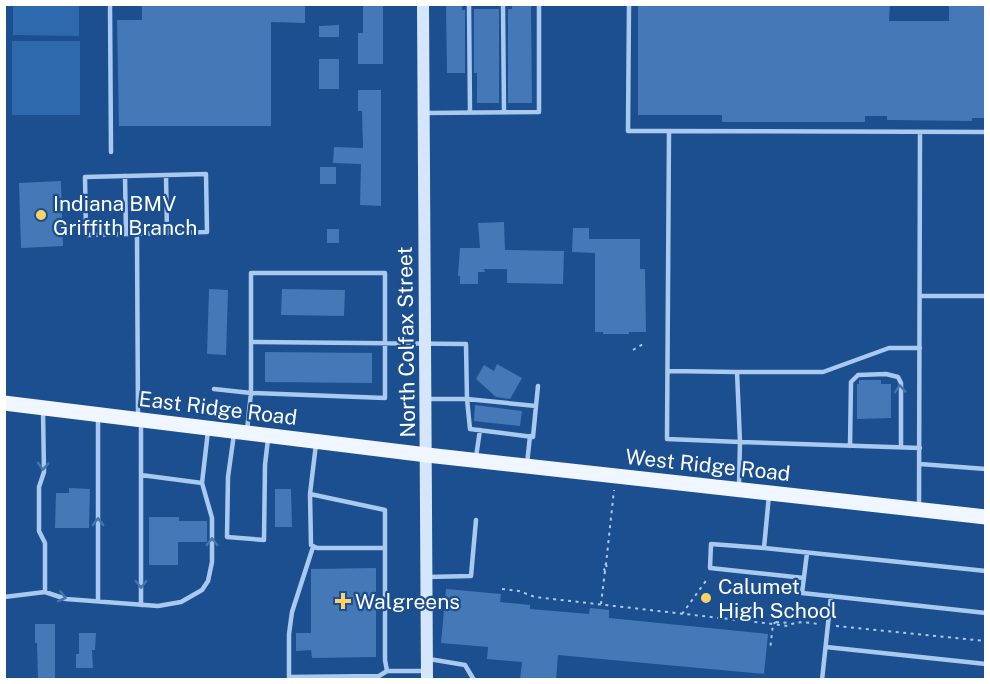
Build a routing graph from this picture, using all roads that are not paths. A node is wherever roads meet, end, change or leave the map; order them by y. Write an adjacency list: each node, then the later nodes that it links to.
1 (110, 4): 13 (lane)
2 (423, 4): 9 (street, North Colfax Street)
3 (470, 4): 7 (lane)
4 (503, 4): 8 (lane)
5 (538, 4): 8 (lane)
6 (628, 4): 10 (lane)
7 (470, 112): 8 (lane); 9 (lane)
8 (504, 112)
9 (424, 113): 23 (street, North Colfax Street)
10 (669, 131): 11 (lane); 25 (lane)
11 (920, 132): 12 (lane); 19 (lane)
12 (986, 132)
13 (111, 152)
14 (166, 175): 15 (lane); 16 (lane); 16 (lane)
15 (125, 176): 17 (lane); 17 (lane)
16 (167, 233): 18 (lane)
17 (126, 234): 18 (lane)
18 (137, 234): 40 (lane)
19 (920, 296): 20 (lane); 24 (lane)
20 (986, 296)
21 (251, 342): 22 (lane); 22 (lane); 29 (lane)
22 (385, 343): 23 (lane); 29 (lane)
23 (425, 343): 30 (street, North Colfax Street); 31 (lane)
24 (920, 348): 26 (lane); 54 (lane)
25 (668, 371): 26 (lane); 51 (lane)
26 (737, 372): 51 (lane)
27 (538, 386): 35 (lane)
28 (214, 389): 29 (lane)
29 (250, 393): 46 (lane)
30 (426, 399): 31 (lane); 55 (street, North Colfax Street)
31 (467, 399): 32 (lane); 44 (lane)
32 (490, 401): 34 (lane); 37 (lane)
33 (4, 403): 36 (main road, East Ridge Road)
34 (508, 403): 35 (lane); 38 (lane)
35 (536, 406): 49 (lane)
36 (43, 408): 39 (main road, East Ridge Road); 75 (lane, one-way to 75)
37 (489, 408)
38 (507, 410)
39 (98, 415): 40 (main road, East Ridge Road); 78 (lane, one-way to 39)
40 (140, 420): 43 (main road, East Ridge Road); 60 (lane)
41 (487, 422): 45 (lane)
42 (506, 425): 47 (lane)
43 (209, 429): 46 (main road, East Ridge Road); 61 (lane)
44 (480, 430): 45 (lane); 56 (lane)
45 (486, 431): 47 (lane)
46 (240, 432): 48 (main road, East Ridge Road); 48 (lane)
47 (505, 433): 49 (lane)
48 (268, 436): 50 (main road, East Ridge Road)
49 (530, 436): 58 (lane)
50 (316, 441): 55 (main road, East Ridge Road); 64 (lane)
51 (740, 442): 52 (lane); 62 (lane)
52 (850, 446): 53 (lane); 53 (lane, one-way to 52)
53 (901, 447): 54 (lane)
54 (920, 448): 57 (lane)
55 (427, 455): 56 (main road, West Ridge Road); 73 (street, North Colfax Street)
56 (475, 460): 58 (main road, West Ridge Road)
57 (920, 465): 59 (lane); 65 (lane)
58 (527, 466): 62 (main road, West Ridge Road)
59 (986, 469)
60 (141, 475): 61 (lane); 79 (lane, one-way to 79)
61 (202, 483): 79 (lane, one-way to 61)
62 (738, 489): 63 (main road, West Ridge Road)
63 (769, 492): 65 (main road, West Ridge Road); 70 (lane)
64 (310, 494): 68 (lane); 69 (lane)
65 (919, 509): 66 (main road, West Ridge Road)
66 (986, 517)
67 (476, 520): 73 (lane)
68 (313, 547): 69 (lane); 84 (lane)
69 (385, 548): 84 (lane)
70 (764, 548): 71 (lane); 74 (lane)
71 (807, 553): 72 (lane); 74 (lane)
72 (986, 571)
73 (427, 577): 83 (street, North Colfax Street)
74 (804, 578): 76 (lane)
75 (45, 592): 77 (lane); 78 (lane, one-way to 78)
76 (831, 596): 80 (lane); 81 (lane)
77 (4, 597)
78 (98, 602): 79 (lane)
79 (141, 605)
80 (986, 613)
81 (826, 647): 82 (lane); 86 (lane)
82 (986, 664)
83 (427, 670): 84 (lane); 85 (lane)
84 (387, 671)
85 (474, 680)
86 (822, 680)

